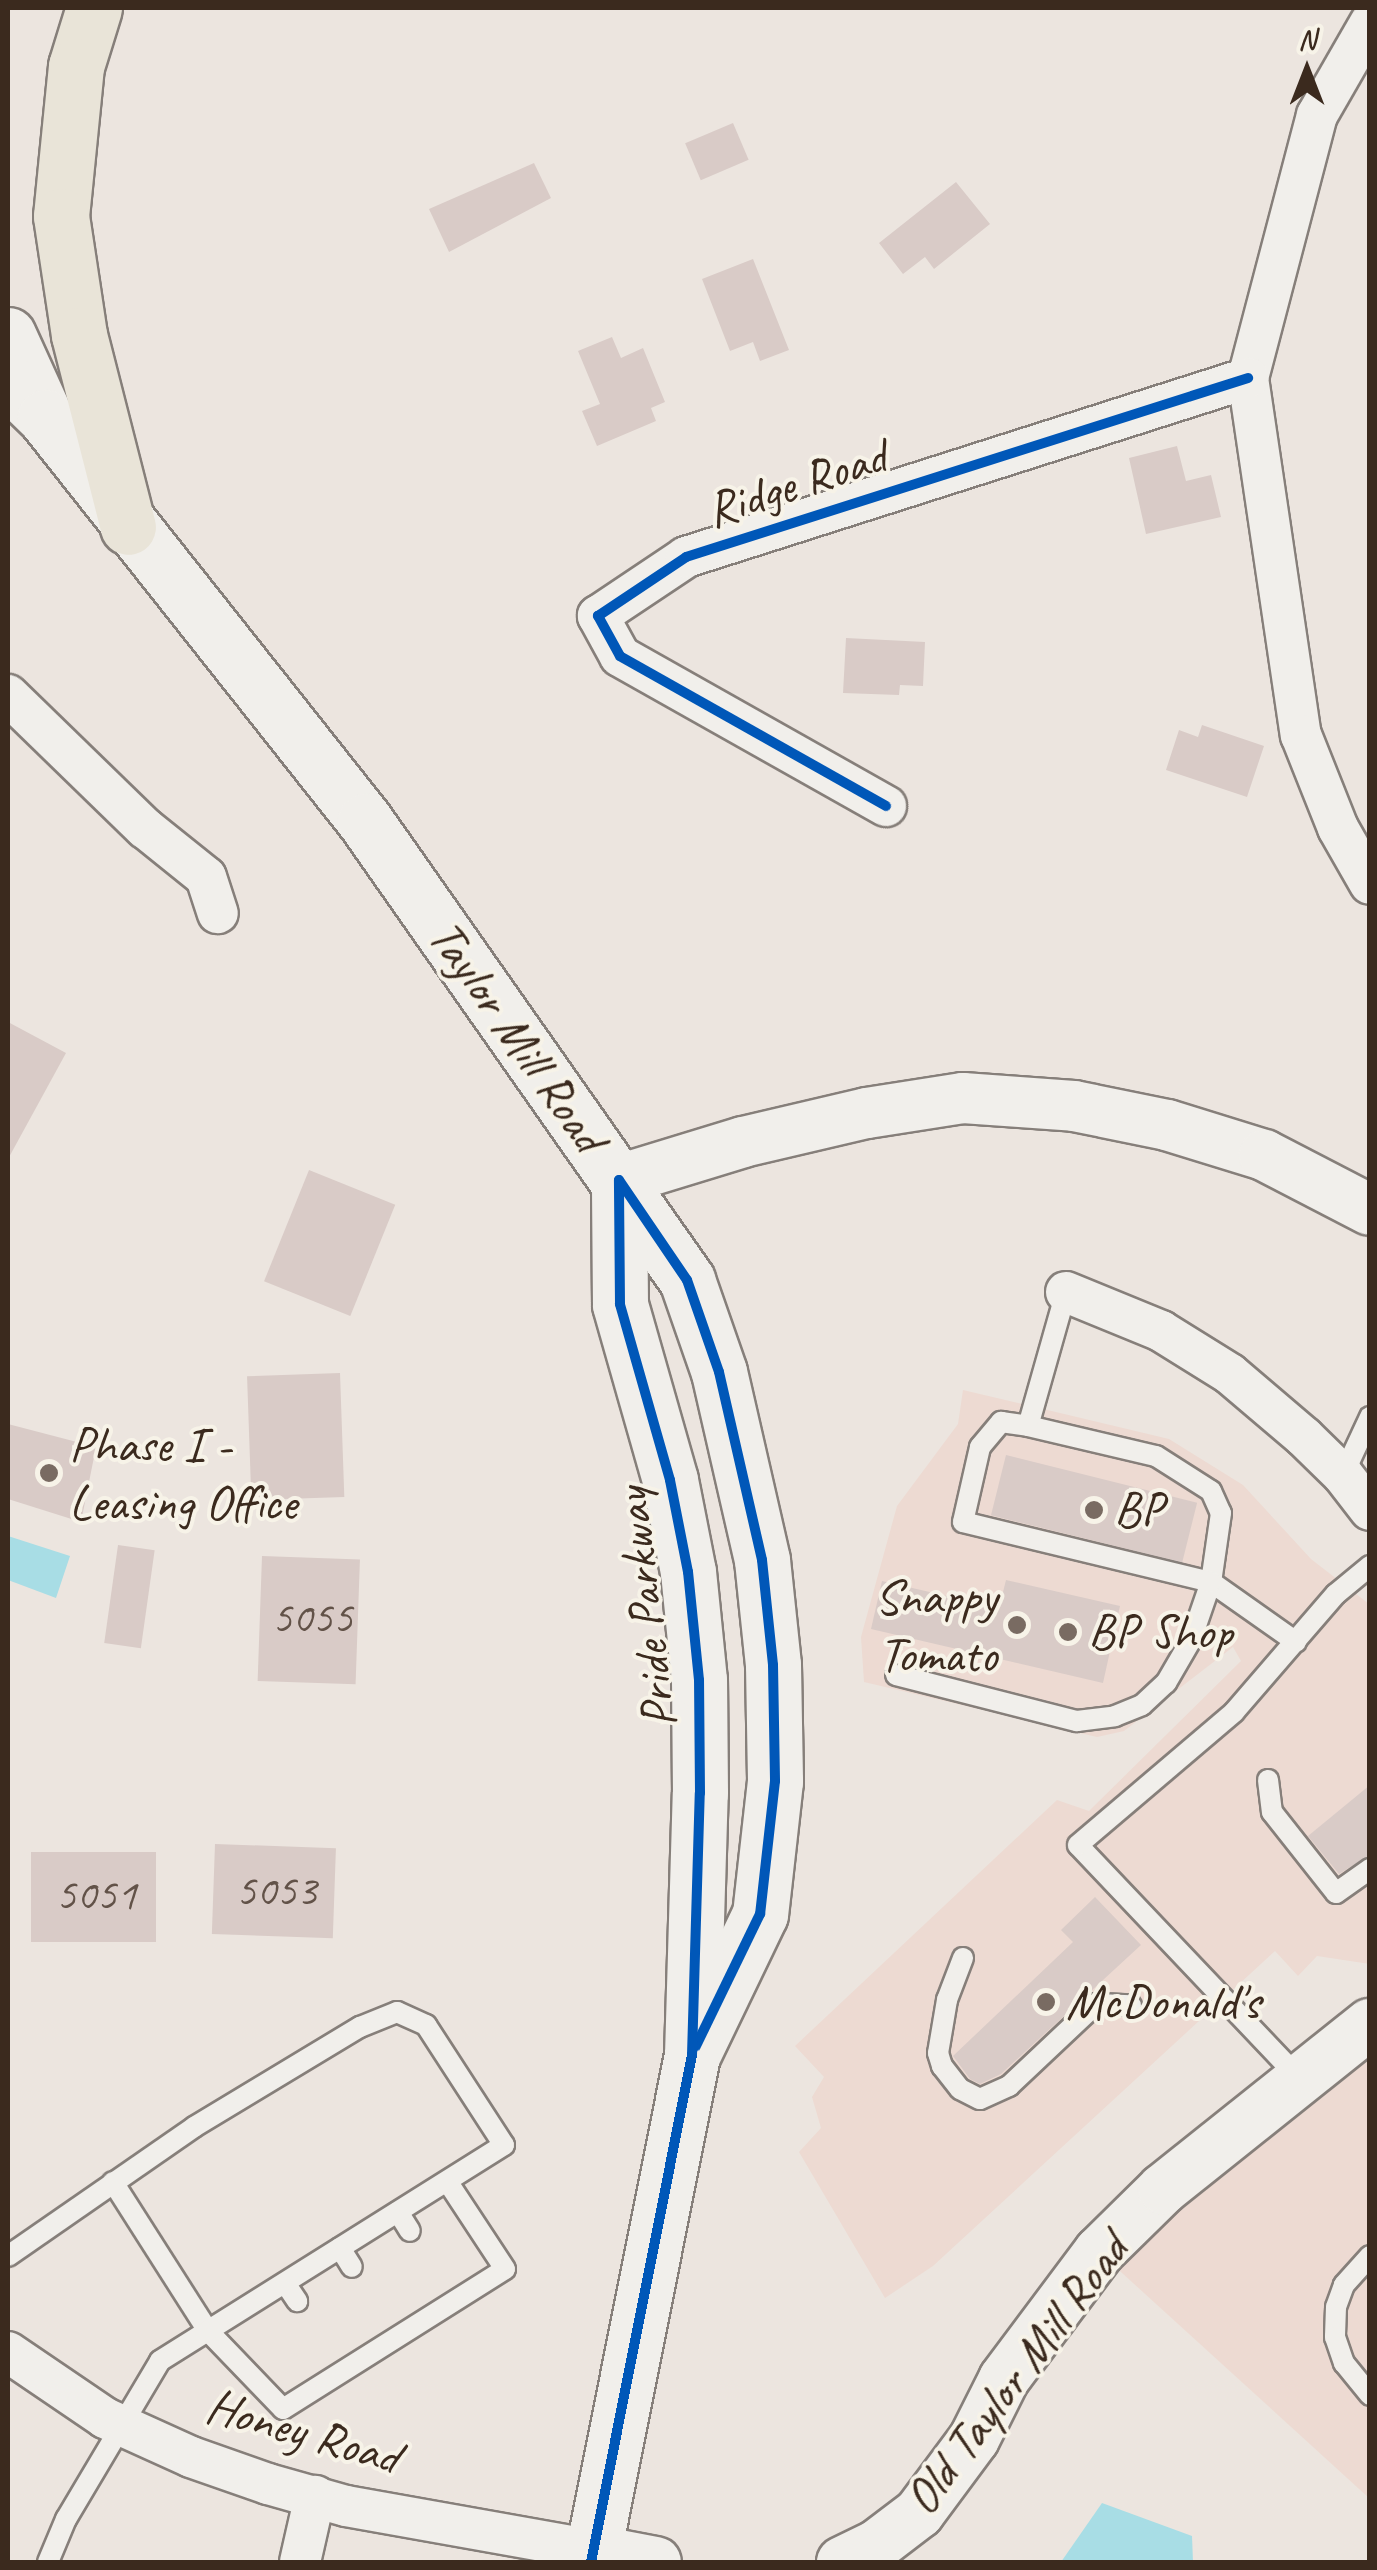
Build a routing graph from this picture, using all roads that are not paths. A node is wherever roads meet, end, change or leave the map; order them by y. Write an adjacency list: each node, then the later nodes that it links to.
1 (94, 8): 6 (highway)
2 (1370, 23): 4 (street)
3 (8, 335): 5 (main road, Taylor Mill Road)
4 (1248, 378): 8 (street, Ridge Road); 9 (street)
5 (26, 399): 6 (main road, Taylor Mill Road)
6 (128, 526): 11 (main road, Taylor Mill Road)
7 (8, 695): 10 (street)
8 (886, 806)
9 (1370, 884)
10 (218, 913)
11 (618, 1180): 12 (street, Taylor Mill Road); 27 (main road, Pride Parkway); 27 (main road, Pride Parkway)
12 (1370, 1210)
13 (1066, 1292): 15 (lane); 16 (street)
14 (1370, 1417): 16 (lane)
15 (1028, 1426): 19 (lane); 19 (lane)
16 (1343, 1475): 17 (street)
17 (1370, 1510)
18 (1370, 1566): 20 (lane)
19 (1211, 1582): 20 (lane); 21 (lane)
20 (1296, 1642): 28 (lane)
21 (896, 1675)
22 (1268, 1780): 23 (lane)
23 (1370, 1869)
24 (963, 1958): 25 (lane)
25 (1131, 2005)
26 (1370, 2024): 28 (street, Old Taylor Mill Road)
27 (692, 2055): 42 (main road, Pride Parkway)
28 (1300, 2080): 46 (street, Old Taylor Mill Road)
29 (114, 2182): 30 (lane); 32 (lane); 37 (lane)
30 (447, 2182): 31 (lane); 37 (lane)
31 (340, 2248): 34 (lane); 35 (lane)
32 (8, 2256)
33 (1370, 2256): 39 (lane)
34 (352, 2267)
35 (285, 2282): 36 (lane); 37 (lane)
36 (297, 2301)
37 (208, 2331): 40 (lane)
38 (8, 2352): 40 (street, Honey Road)
39 (1370, 2395)
40 (120, 2424): 41 (street, Honey Road); 43 (lane)
41 (315, 2496): 42 (street, Honey Road); 44 (street)
42 (592, 2556): 45 (street)
43 (48, 2562)
44 (300, 2562)
45 (656, 2562)
46 (842, 2562)

